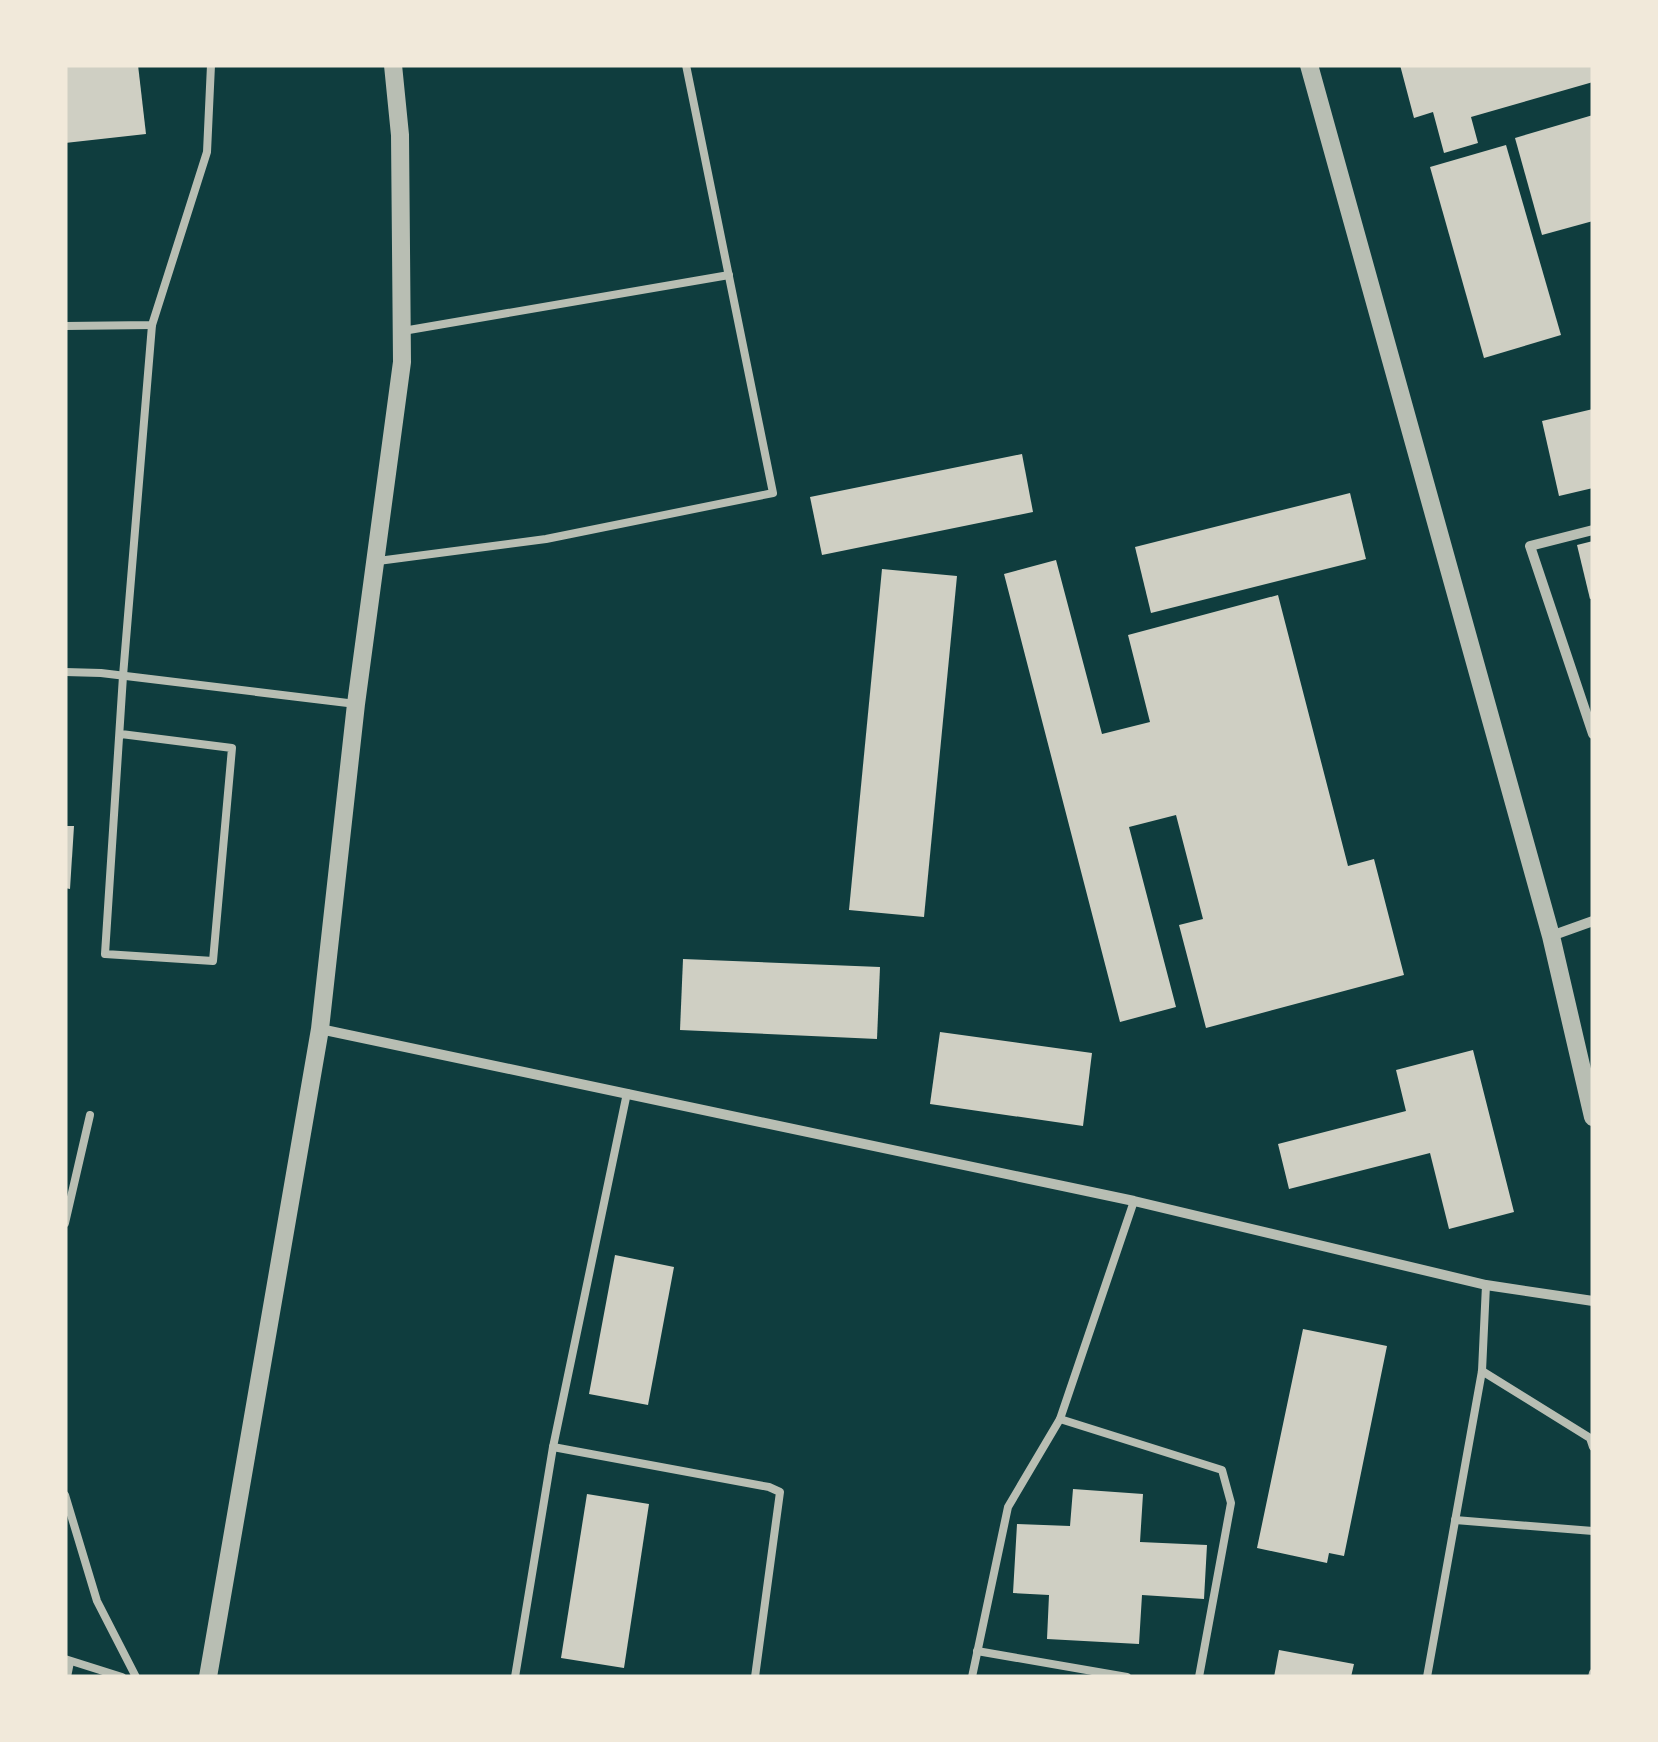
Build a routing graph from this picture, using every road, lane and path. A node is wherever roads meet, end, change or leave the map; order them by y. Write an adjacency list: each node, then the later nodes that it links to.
1 (211, 65): 6 (lane)
2 (392, 65): 8 (street)
3 (686, 65): 5 (lane)
4 (1309, 65): 17 (street)
5 (729, 275): 8 (lane); 10 (lane)
6 (152, 325): 7 (lane); 12 (lane)
7 (65, 326)
8 (402, 331): 10 (street)
9 (1593, 530): 15 (street)
10 (378, 561): 13 (street)
11 (65, 672): 12 (lane)
12 (123, 676): 13 (lane); 14 (lane)
13 (356, 704): 18 (street)
14 (120, 734): 14 (lane)
15 (1593, 734)
16 (1593, 921): 17 (street)
17 (1551, 936): 21 (street)
18 (320, 1029): 19 (street); 38 (street)
19 (627, 1093): 22 (street); 28 (lane)
20 (90, 1115): 23 (lane)
21 (1593, 1116)
22 (1134, 1201): 24 (street); 27 (lane)
23 (65, 1223)
24 (1486, 1285): 25 (street); 26 (lane)
25 (1593, 1301)
26 (1482, 1371): 29 (lane); 31 (lane)
27 (1060, 1419): 33 (lane); 43 (lane)
28 (553, 1447): 39 (lane); 40 (lane)
29 (1593, 1447)
30 (65, 1496): 37 (lane)
31 (1455, 1520): 32 (lane); 44 (lane)
32 (1593, 1531)
33 (977, 1651): 41 (lane); 42 (lane)
34 (67, 1660): 35 (lane); 36 (lane)
35 (67, 1677)
36 (122, 1677)
37 (136, 1677)
38 (208, 1677)
39 (514, 1677)
40 (755, 1677)
41 (972, 1677)
42 (1127, 1677)
43 (1198, 1677)
44 (1427, 1677)

